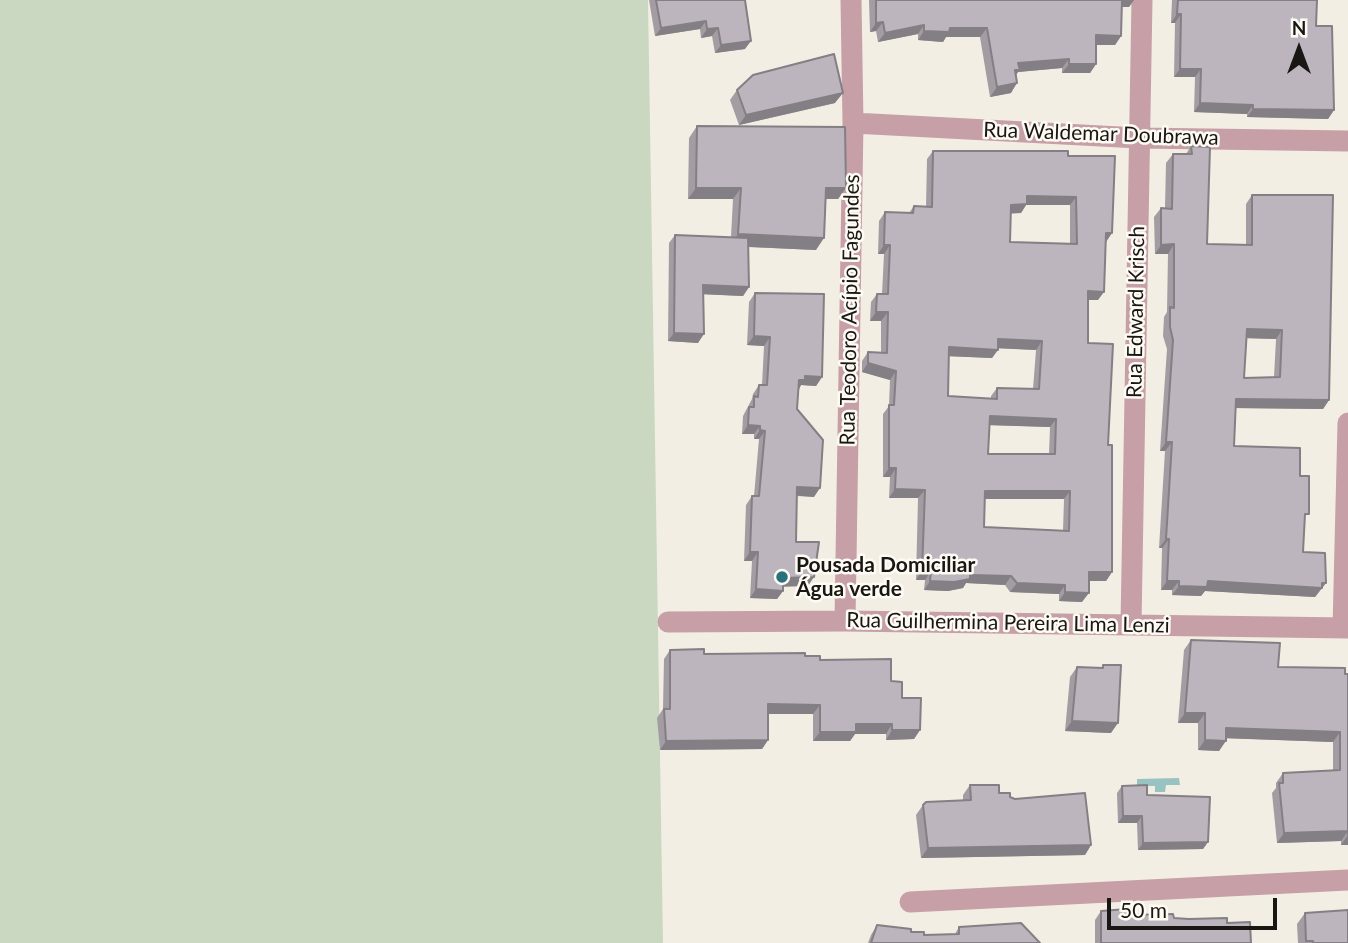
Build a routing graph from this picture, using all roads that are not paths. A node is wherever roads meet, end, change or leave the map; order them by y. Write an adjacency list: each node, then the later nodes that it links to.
1 (851, 0): 3 (street, Rua Teodoro Acípio Fagundes)
2 (1142, 0): 4 (street, Rua Edward Krisch)
3 (853, 123): 4 (street, Rua Waldemar Doubrawa); 7 (street, Rua Teodoro Acípio Fagundes)
4 (1139, 138): 5 (street, Rua Waldemar Doubrawa); 9 (street, Rua Edward Krisch)
5 (1348, 141)
6 (1348, 423): 10 (street)
7 (845, 621): 8 (street, Rua Guilhermina Pereira Lima Lenzi); 9 (street, Rua Guilhermina Pereira Lima Lenzi)
8 (668, 622)
9 (1131, 624): 10 (street, Rua Guilhermina Pereira Lima Lenzi)
10 (1346, 628)
11 (1348, 880): 12 (street)
12 (910, 902)

